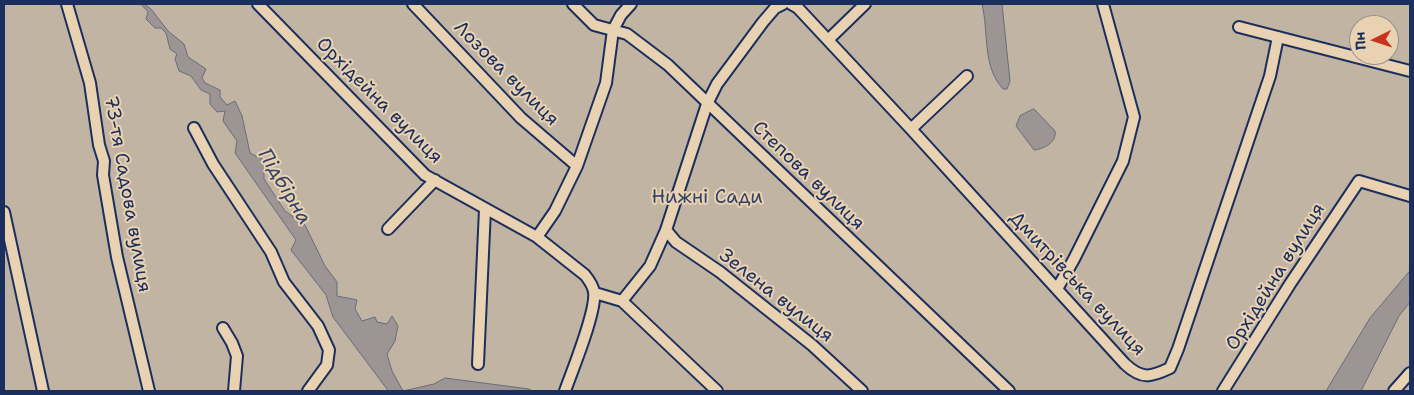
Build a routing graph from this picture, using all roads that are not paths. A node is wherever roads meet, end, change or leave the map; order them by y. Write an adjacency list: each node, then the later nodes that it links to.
1 (67, 4): 34 (street, 73-тя Садова вулиця)
2 (258, 4): 20 (street, Орхідейна вулиця)
3 (413, 4): 19 (street, Лозова вулиця)
4 (573, 4): 11 (street, Степова вулиця)
5 (631, 4): 11 (street)
6 (783, 4): 16 (street)
7 (791, 4): 13 (street, Дмитрівська вулиця)
8 (864, 4): 13 (street)
9 (1103, 4): 27 (street)
10 (1239, 27): 12 (street)
11 (613, 30): 16 (street, Степова вулиця); 19 (street)
12 (1278, 37): 14 (street); 27 (street, Дмитрівська вулиця)
13 (828, 40): 18 (street, Дмитрівська вулиця)
14 (1410, 71)
15 (967, 76): 18 (street)
16 (707, 104): 25 (street); 40 (street, Степова вулиця)
17 (194, 128): 36 (street)
18 (911, 129): 27 (street, Дмитрівська вулиця)
19 (577, 166): 26 (street)
20 (435, 180): 22 (street, Орхідейна вулиця); 24 (street)
21 (1410, 196): 41 (street, Орхідейна вулиця)
22 (485, 209): 26 (street, Орхідейна вулиця); 31 (street)
23 (4, 212): 33 (street)
24 (388, 229)
25 (666, 230): 29 (street); 39 (street, Зелена вулиця)
26 (537, 237): 28 (street, Орхідейна вулиця)
27 (1057, 289)
28 (594, 293): 29 (street); 37 (street)
29 (622, 301): 38 (street)
30 (224, 328): 35 (street)
31 (478, 364)
32 (1410, 373): 42 (street)
33 (43, 391)
34 (148, 391)
35 (234, 391)
36 (308, 391)
37 (565, 391)
38 (717, 391)
39 (862, 391)
40 (1009, 391)
41 (1223, 391)
42 (1394, 391)

